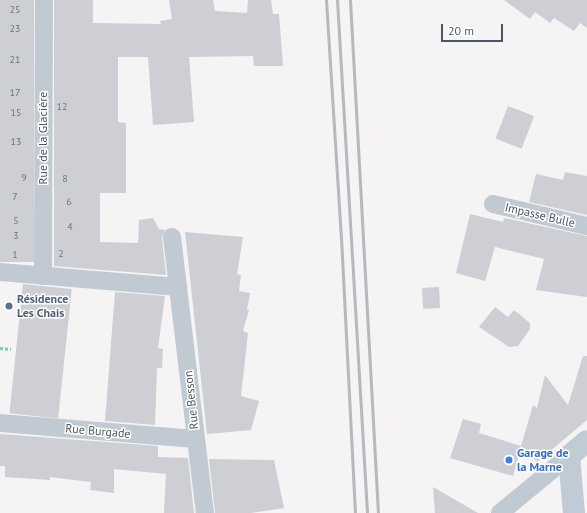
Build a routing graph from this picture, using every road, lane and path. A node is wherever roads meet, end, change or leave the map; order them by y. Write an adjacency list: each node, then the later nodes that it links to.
1 (44, 0): 6 (street, Rue de la Glacière)
2 (494, 204): 3 (street, Impasse Bulle)
3 (587, 226)
4 (172, 237): 7 (street, Rue Besson)
5 (0, 272): 6 (street)
6 (43, 276): 7 (street)
7 (178, 287): 11 (street, Rue Besson)
8 (0, 348): 9 (path)
9 (10, 349)
10 (0, 423): 11 (street, Rue Burgade)
11 (195, 440): 14 (street, Rue Besson)
12 (587, 441): 13 (main road)
13 (569, 456): 15 (street); 16 (main road)
14 (205, 513)
15 (500, 513)
16 (574, 513)

